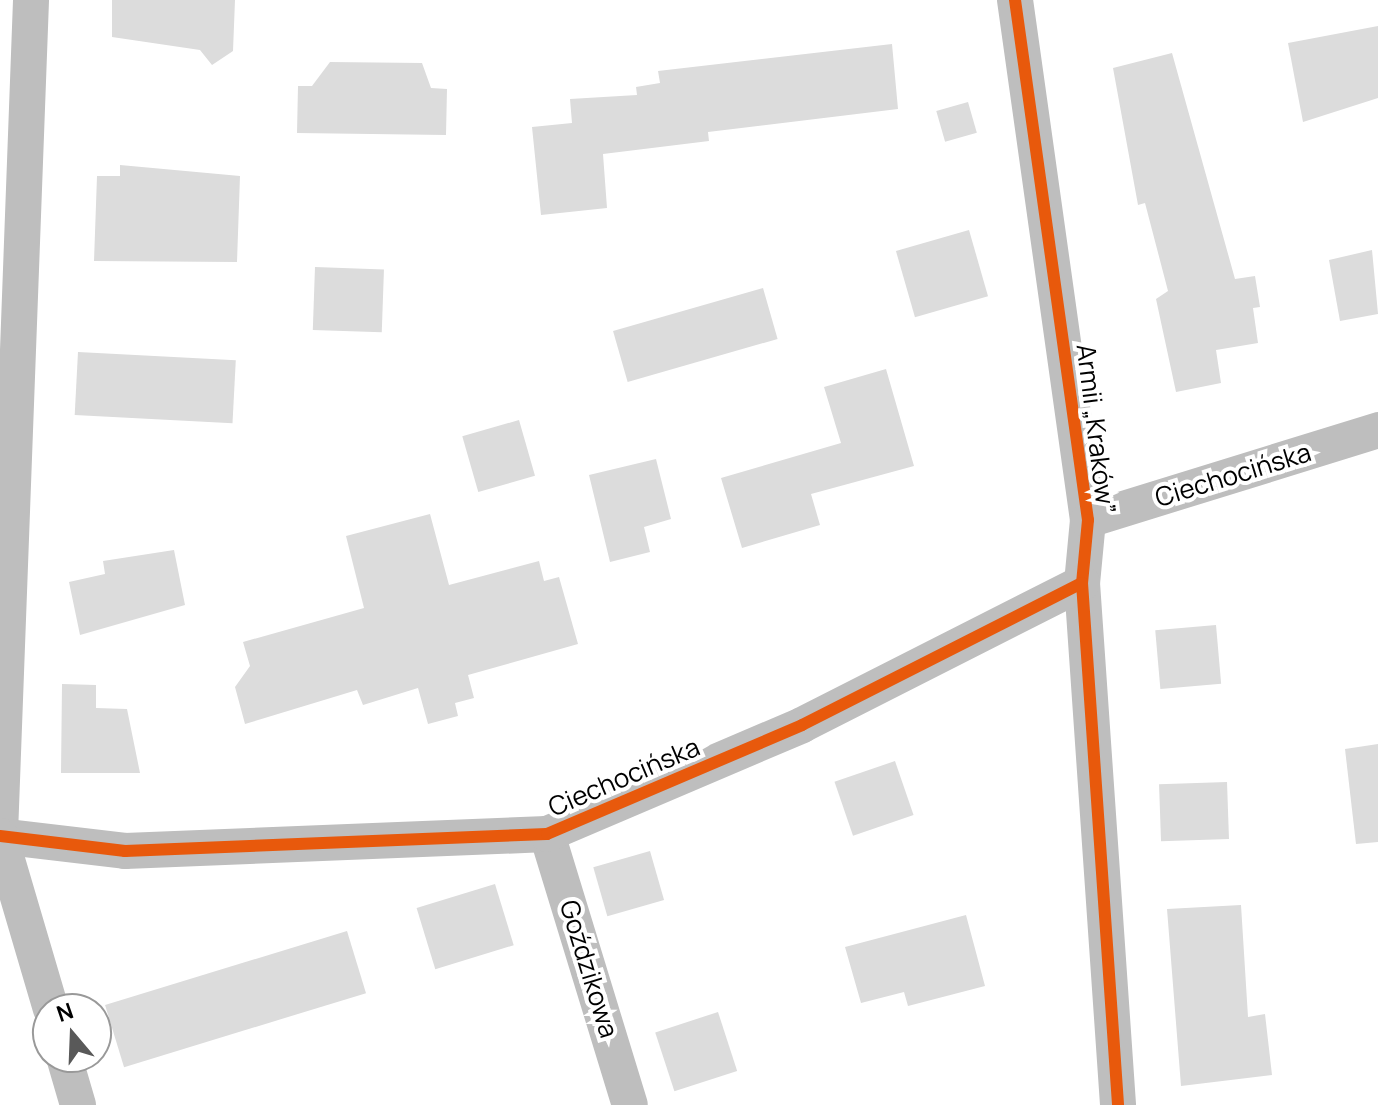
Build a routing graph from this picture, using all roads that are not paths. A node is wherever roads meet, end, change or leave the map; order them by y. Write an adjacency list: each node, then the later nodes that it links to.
1 (31, 0): 7 (street)
2 (1015, 0): 4 (street, Armii „Kraków”)
3 (1378, 430): 4 (street, Ciechocińska)
4 (1088, 520): 5 (street, Armii „Kraków”)
5 (1082, 583): 6 (street, Ciechocińska); 12 (street, Armii „Kraków”)
6 (547, 834): 7 (street, Ciechocińska); 11 (street, Goździkowa)
7 (0, 835): 8 (street)
8 (46, 993)
9 (69, 1073): 10 (street)
10 (78, 1105)
11 (630, 1105)
12 (1118, 1105)

